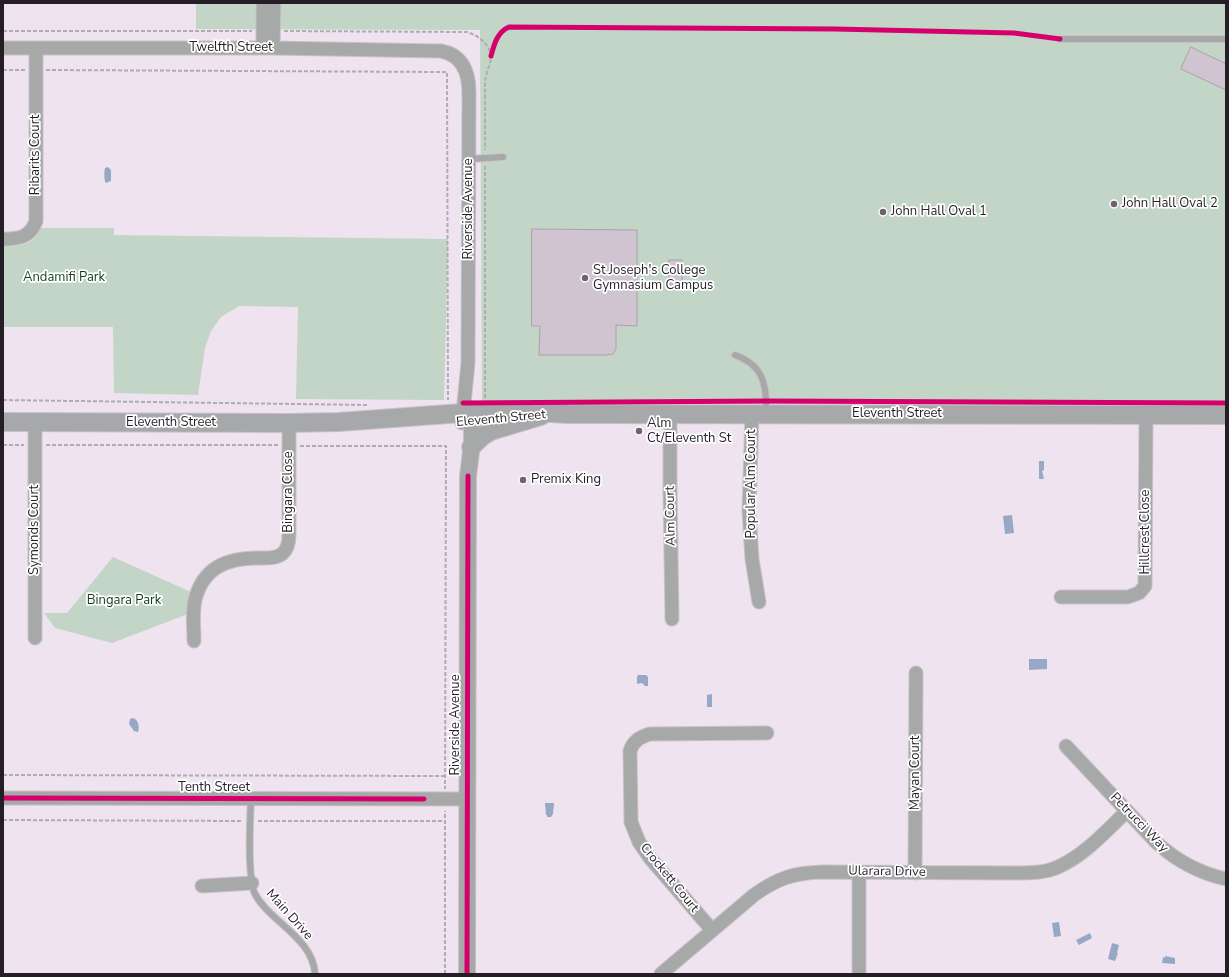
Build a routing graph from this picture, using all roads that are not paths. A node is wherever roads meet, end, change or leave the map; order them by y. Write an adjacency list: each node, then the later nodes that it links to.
1 (263, 3): 3 (street)
2 (274, 3): 3 (street)
3 (269, 31): 8 (street)
4 (1060, 39): 5 (lane)
5 (1226, 39)
6 (3, 48): 7 (street, Twelfth Street)
7 (36, 48): 8 (street, Twelfth Street); 12 (street, Ribarits Court)
8 (268, 48): 9 (street, Twelfth Street)
9 (457, 58): 11 (street, Riverside Avenue)
10 (503, 157): 11 (lane)
11 (470, 159): 14 (street, Riverside Avenue)
12 (3, 239)
13 (734, 354): 17 (lane)
14 (470, 411): 15 (main road, Eleventh Street); 20 (main road, Eleventh Street); 23 (main road, Eleventh Street); 24 (street, Riverside Avenue); 25 (street, Riverside Avenue)
15 (568, 414): 16 (main road, Eleventh Street); 20 (main road, Eleventh Street)
16 (670, 414): 17 (main road, Eleventh Street); 28 (street, Alm Court)
17 (759, 414): 18 (main road, Eleventh Street); 27 (street, Popular Alm Court)
18 (1146, 415): 19 (main road, Eleventh Street); 26 (street, Hillcrest Close)
19 (1226, 415)
20 (542, 416): 24 (main road)
21 (3, 422): 22 (main road, Eleventh Street)
22 (35, 422): 23 (main road, Eleventh Street); 29 (street, Symonds Court)
23 (289, 424): 30 (street, Bingara Close)
24 (471, 447): 25 (street, Riverside Avenue)
25 (468, 476): 36 (street, Riverside Avenue)
26 (1061, 597)
27 (759, 602)
28 (672, 619)
29 (35, 638)
30 (194, 640)
31 (916, 673): 39 (street, Mayan Court)
32 (767, 733): 43 (street, Crockett Court)
33 (1066, 746): 37 (street, Petrucci Way)
34 (3, 798): 35 (street, Tenth Street)
35 (251, 799): 36 (street, Tenth Street); 41 (lane, Main Drive)
36 (467, 800): 46 (street, Riverside Avenue)
37 (1128, 812): 39 (street, Ularara Drive); 40 (street, Petrucci Way)
38 (859, 872): 39 (street, Ularara Drive); 43 (street, Ularara Drive); 48 (street)
39 (915, 873)
40 (1226, 879)
41 (252, 884): 42 (street); 45 (lane, Main Drive)
42 (202, 886)
43 (712, 930): 44 (street, Ularara Drive)
44 (676, 969): 47 (street, Ularara Drive)
45 (314, 974)
46 (467, 974)
47 (661, 974)
48 (859, 974)

